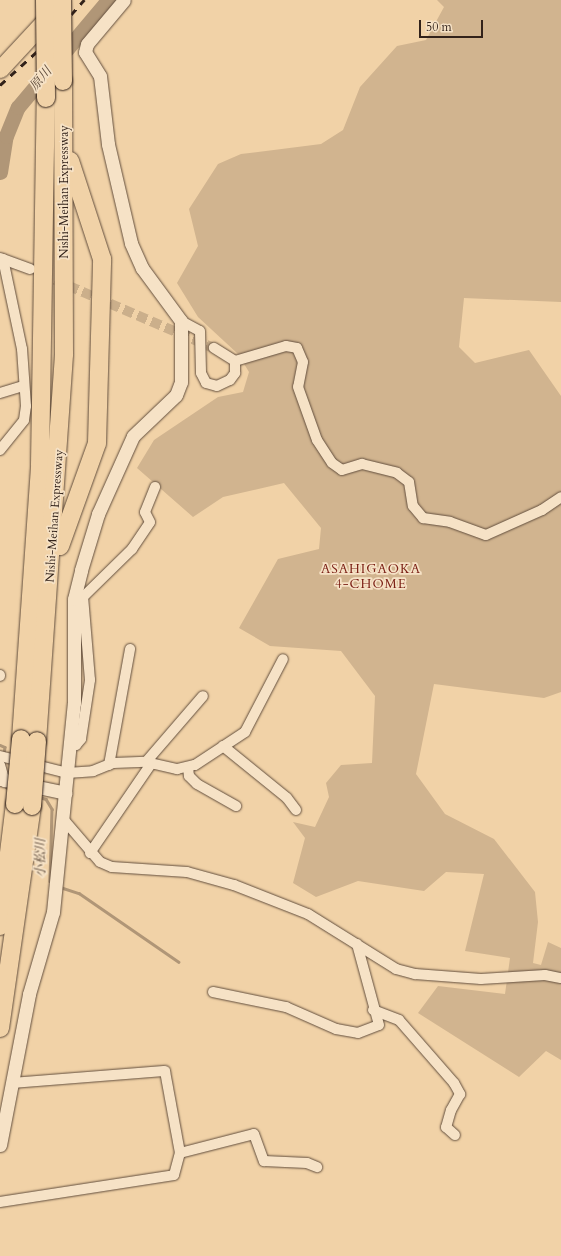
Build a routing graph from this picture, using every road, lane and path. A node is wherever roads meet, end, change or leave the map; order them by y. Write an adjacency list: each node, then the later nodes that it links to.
1 (45, 0): 20 (highway, Nishi-Meihan Expressway, bridge)
2 (62, 0): 4 (highway); 5 (highway, Nishi-Meihan Expressway, bridge)
3 (124, 0): 8 (street)
4 (0, 69)
5 (65, 145): 16 (highway, Nishi-Meihan Expressway); 16 (highway)
6 (2, 258): 7 (street); 11 (street)
7 (30, 269)
8 (181, 321): 10 (street); 21 (street)
9 (214, 348): 10 (street)
10 (235, 361): 15 (street)
11 (23, 386): 12 (street); 13 (street)
12 (0, 393)
13 (0, 450)
14 (154, 486): 21 (street)
15 (561, 497)
16 (52, 566): 20 (highway, Nishi-Meihan Expressway)
17 (130, 649): 26 (street)
18 (282, 659): 22 (street)
19 (204, 696): 24 (street)
20 (29, 740): 32 (highway, Nishi-Meihan Expressway, bridge)
21 (70, 745): 28 (street)
22 (223, 746): 27 (street); 31 (street)
23 (0, 756): 28 (street)
24 (148, 763): 26 (street); 27 (street); 35 (street)
25 (0, 765): 29 (street)
26 (109, 765): 28 (street)
27 (188, 767): 33 (street)
28 (67, 773): 30 (street)
29 (2, 781): 30 (street)
30 (66, 793): 34 (street)
31 (303, 801)
32 (24, 805): 36 (highway, Nishi-Meihan Expressway); 41 (highway, Nishi-Meihan Expressway)
33 (236, 806)
34 (64, 820): 35 (street); 42 (street)
35 (90, 853): 37 (street)
36 (0, 926)
37 (357, 944): 38 (street); 40 (street)
38 (561, 978)
39 (213, 992): 40 (street)
40 (373, 1010): 43 (street)
41 (0, 1028)
42 (13, 1084): 44 (street); 45 (street)
43 (455, 1135)
44 (0, 1145)
45 (180, 1152): 46 (street); 47 (street)
46 (317, 1168)
47 (0, 1202)

